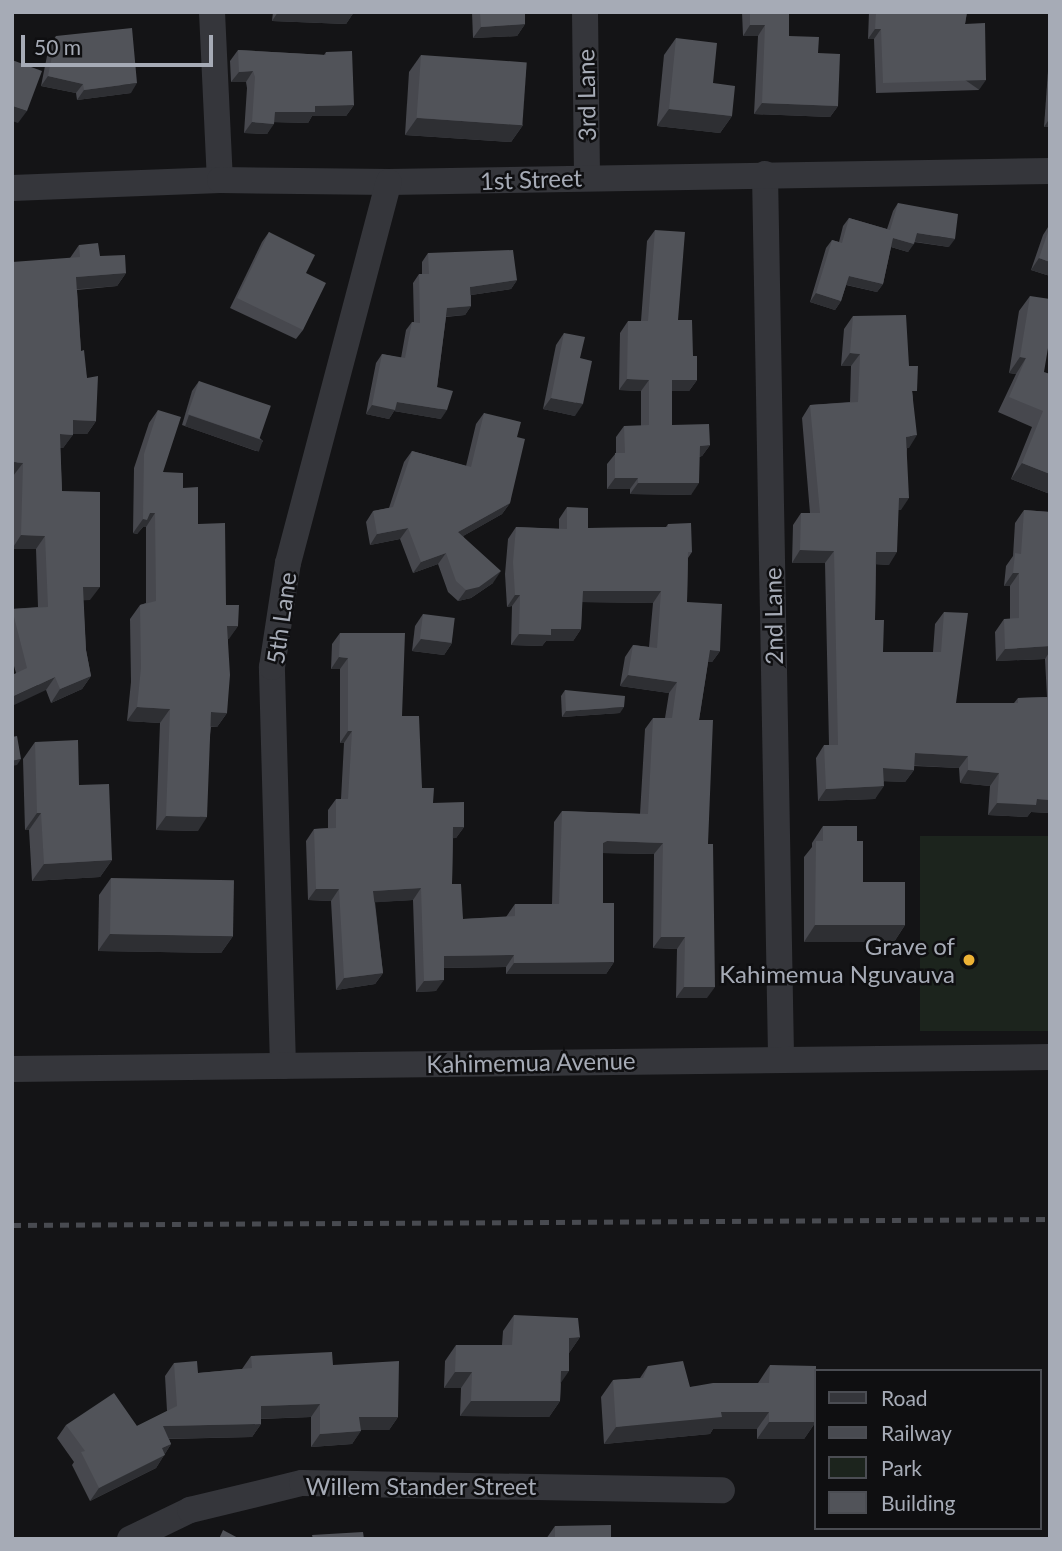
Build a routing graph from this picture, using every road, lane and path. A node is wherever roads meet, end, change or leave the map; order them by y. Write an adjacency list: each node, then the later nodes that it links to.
1 (212, 12): 6 (street)
2 (585, 12): 5 (street, 3rd Lane)
3 (1050, 171): 4 (street, 1st Street)
4 (765, 174): 5 (street, 1st Street); 10 (street, 2nd Lane)
5 (587, 177): 7 (street, 1st Street)
6 (220, 180): 7 (street, 1st Street); 8 (street, 1st Street)
7 (389, 183): 11 (street, 5th Lane)
8 (12, 188)
9 (1050, 1057): 10 (street, Kahimemua Avenue)
10 (781, 1058): 11 (street, Kahimemua Avenue)
11 (283, 1066): 12 (street, Kahimemua Avenue)
12 (12, 1069)
13 (722, 1490): 14 (street, Willem Stander Street)
14 (130, 1539)

